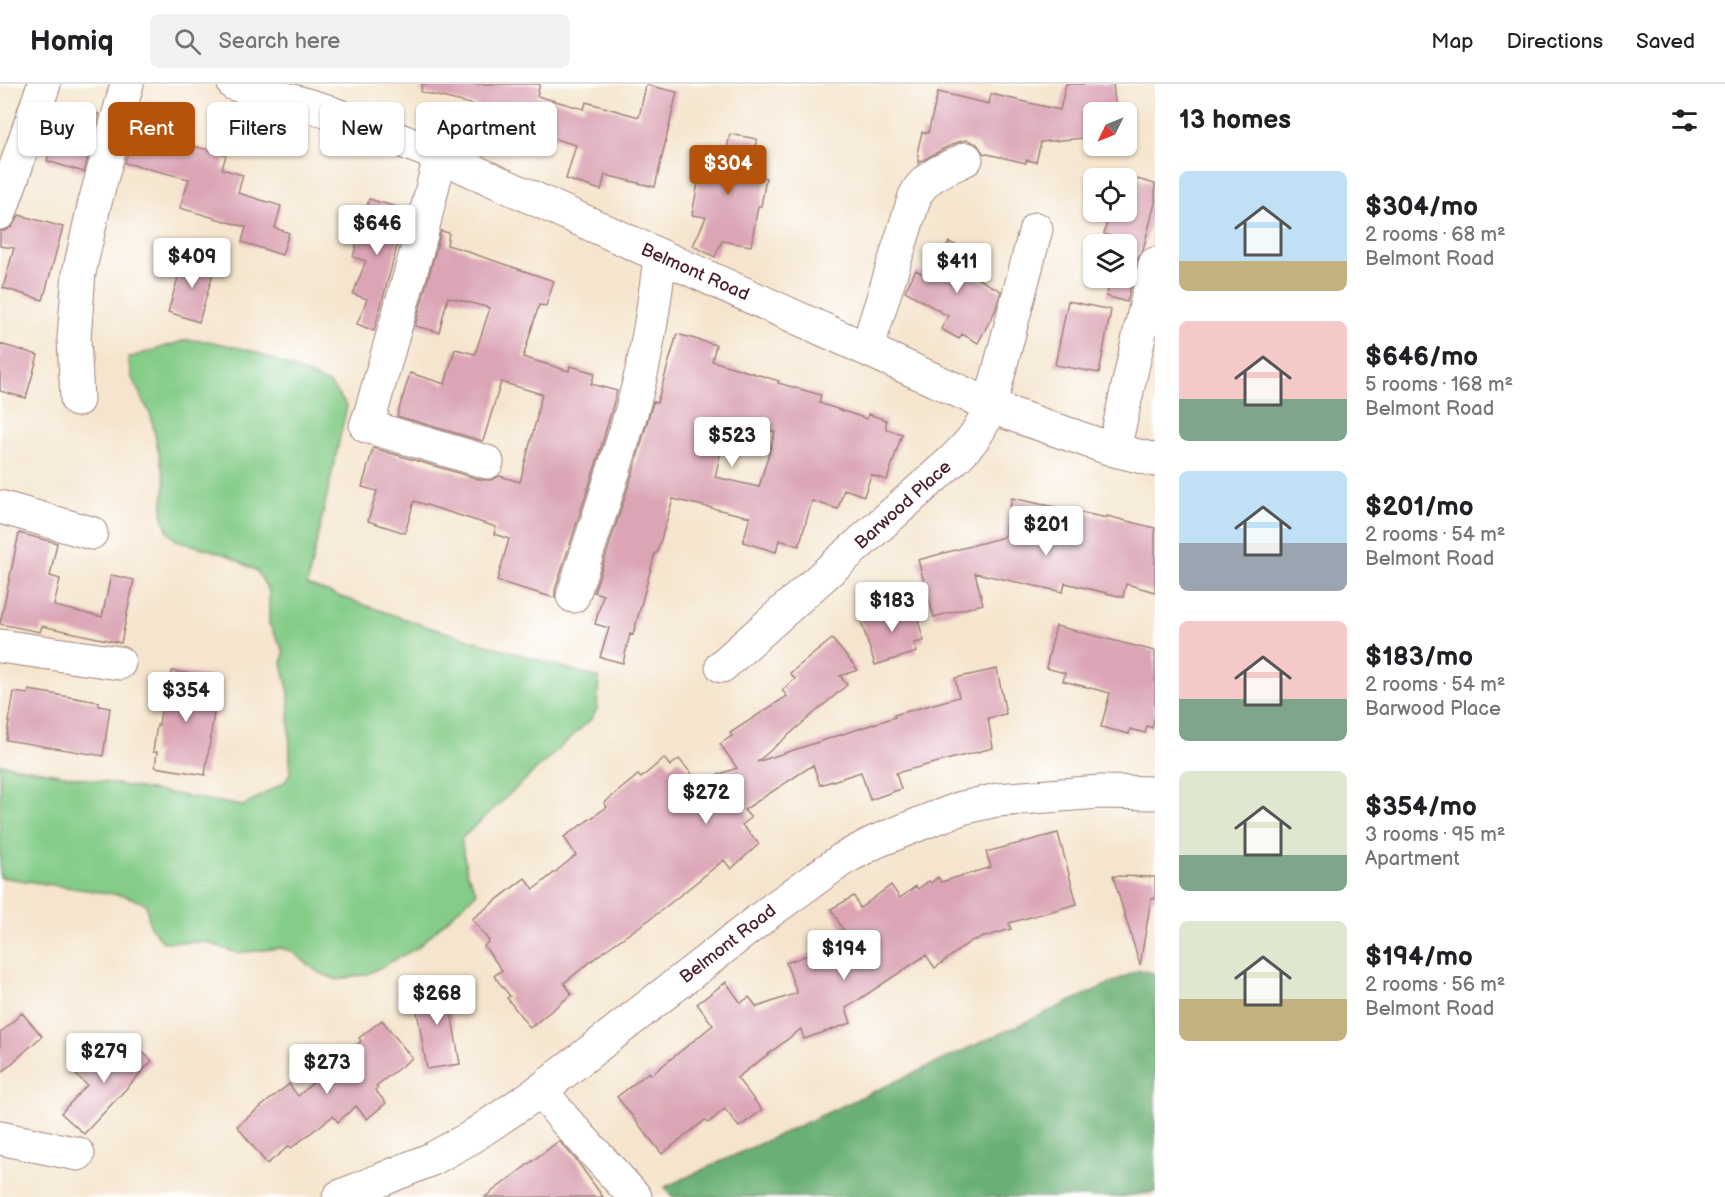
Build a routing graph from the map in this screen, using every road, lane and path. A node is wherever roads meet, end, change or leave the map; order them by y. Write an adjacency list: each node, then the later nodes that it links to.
1 (44, 84): 7 (street)
2 (128, 84): 12 (street)
3 (234, 84): 4 (street, Belmont Road)
4 (416, 146)
5 (440, 156): 9 (street, Belmont Road); 16 (street)
6 (966, 159): 11 (street)
7 (0, 213)
8 (1036, 229): 13 (street, Barwood Place)
9 (660, 257): 11 (street, Belmont Road); 19 (street)
10 (1155, 264): 14 (street)
11 (867, 349): 13 (street, Belmont Road)
12 (78, 400)
13 (990, 406): 14 (street, Belmont Road); 22 (street, Barwood Place)
14 (1114, 450): 15 (street, Belmont Road)
15 (1155, 460)
16 (487, 462)
17 (0, 507): 18 (street)
18 (91, 533)
19 (573, 596)
20 (0, 646): 21 (street)
21 (119, 663)
22 (722, 666)
23 (1155, 793): 24 (street, Belmont Road)
24 (541, 1090): 27 (street, Belmont Road); 28 (street)
25 (0, 1138): 26 (street)
26 (78, 1154)
27 (339, 1197)
28 (635, 1197)

